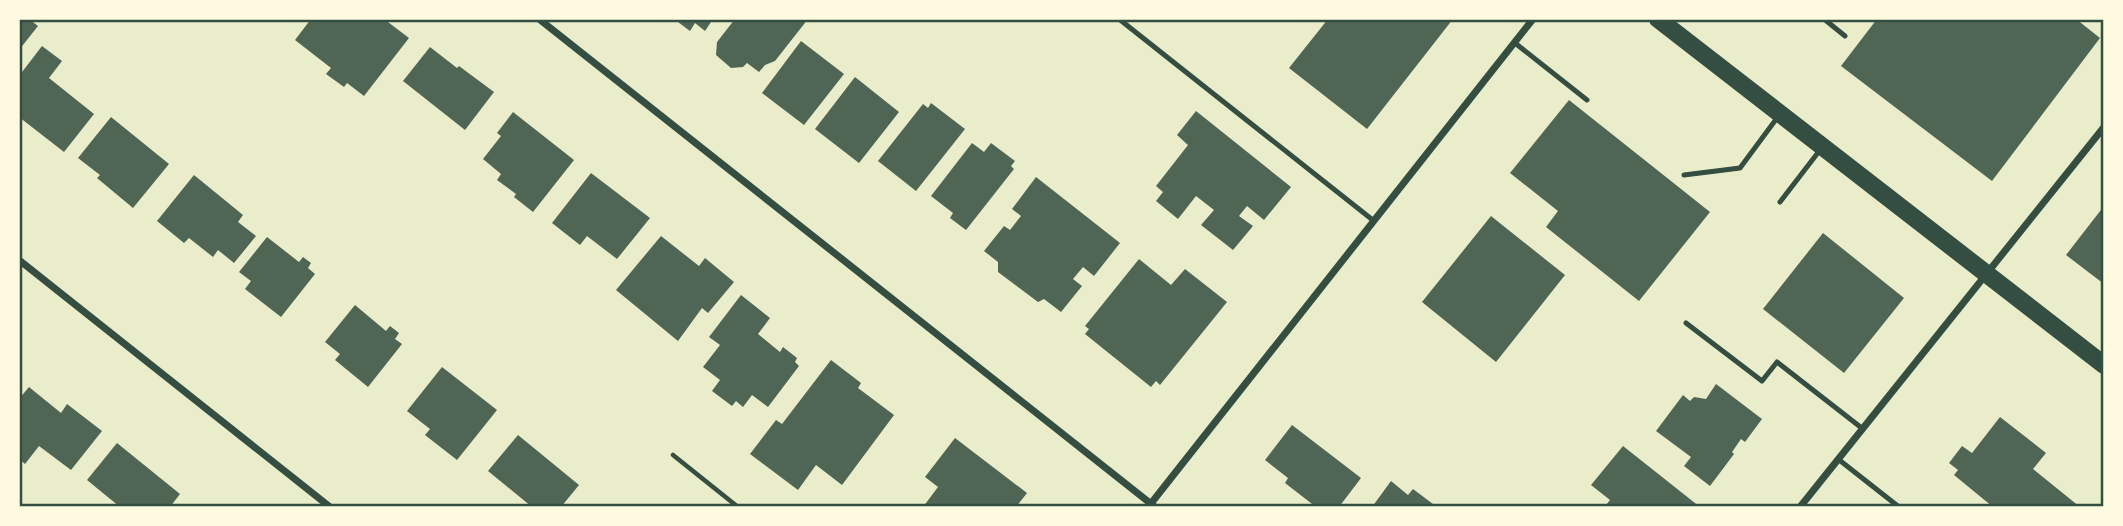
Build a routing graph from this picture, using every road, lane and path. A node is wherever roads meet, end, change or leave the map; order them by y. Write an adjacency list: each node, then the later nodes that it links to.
1 (539, 19): 22 (street)
2 (1119, 19): 14 (lane)
3 (1534, 19): 7 (street)
4 (1658, 19): 9 (main road)
5 (1824, 19): 6 (lane)
6 (1845, 36)
7 (1515, 43): 8 (lane); 14 (street)
8 (1587, 100)
9 (1780, 114): 11 (main road); 12 (lane)
10 (2104, 127): 16 (street)
11 (1822, 148): 13 (lane); 16 (main road)
12 (1684, 175)
13 (1780, 202)
14 (1374, 221): 22 (street)
15 (19, 260): 23 (street)
16 (1987, 274): 18 (main road); 19 (street)
17 (1686, 323): 19 (lane)
18 (2104, 365)
19 (1863, 429): 21 (street)
20 (673, 455): 24 (path)
21 (1838, 459): 25 (street); 26 (lane)
22 (1151, 506)
23 (330, 507)
24 (738, 507)
25 (1801, 507)
26 (1899, 507)

